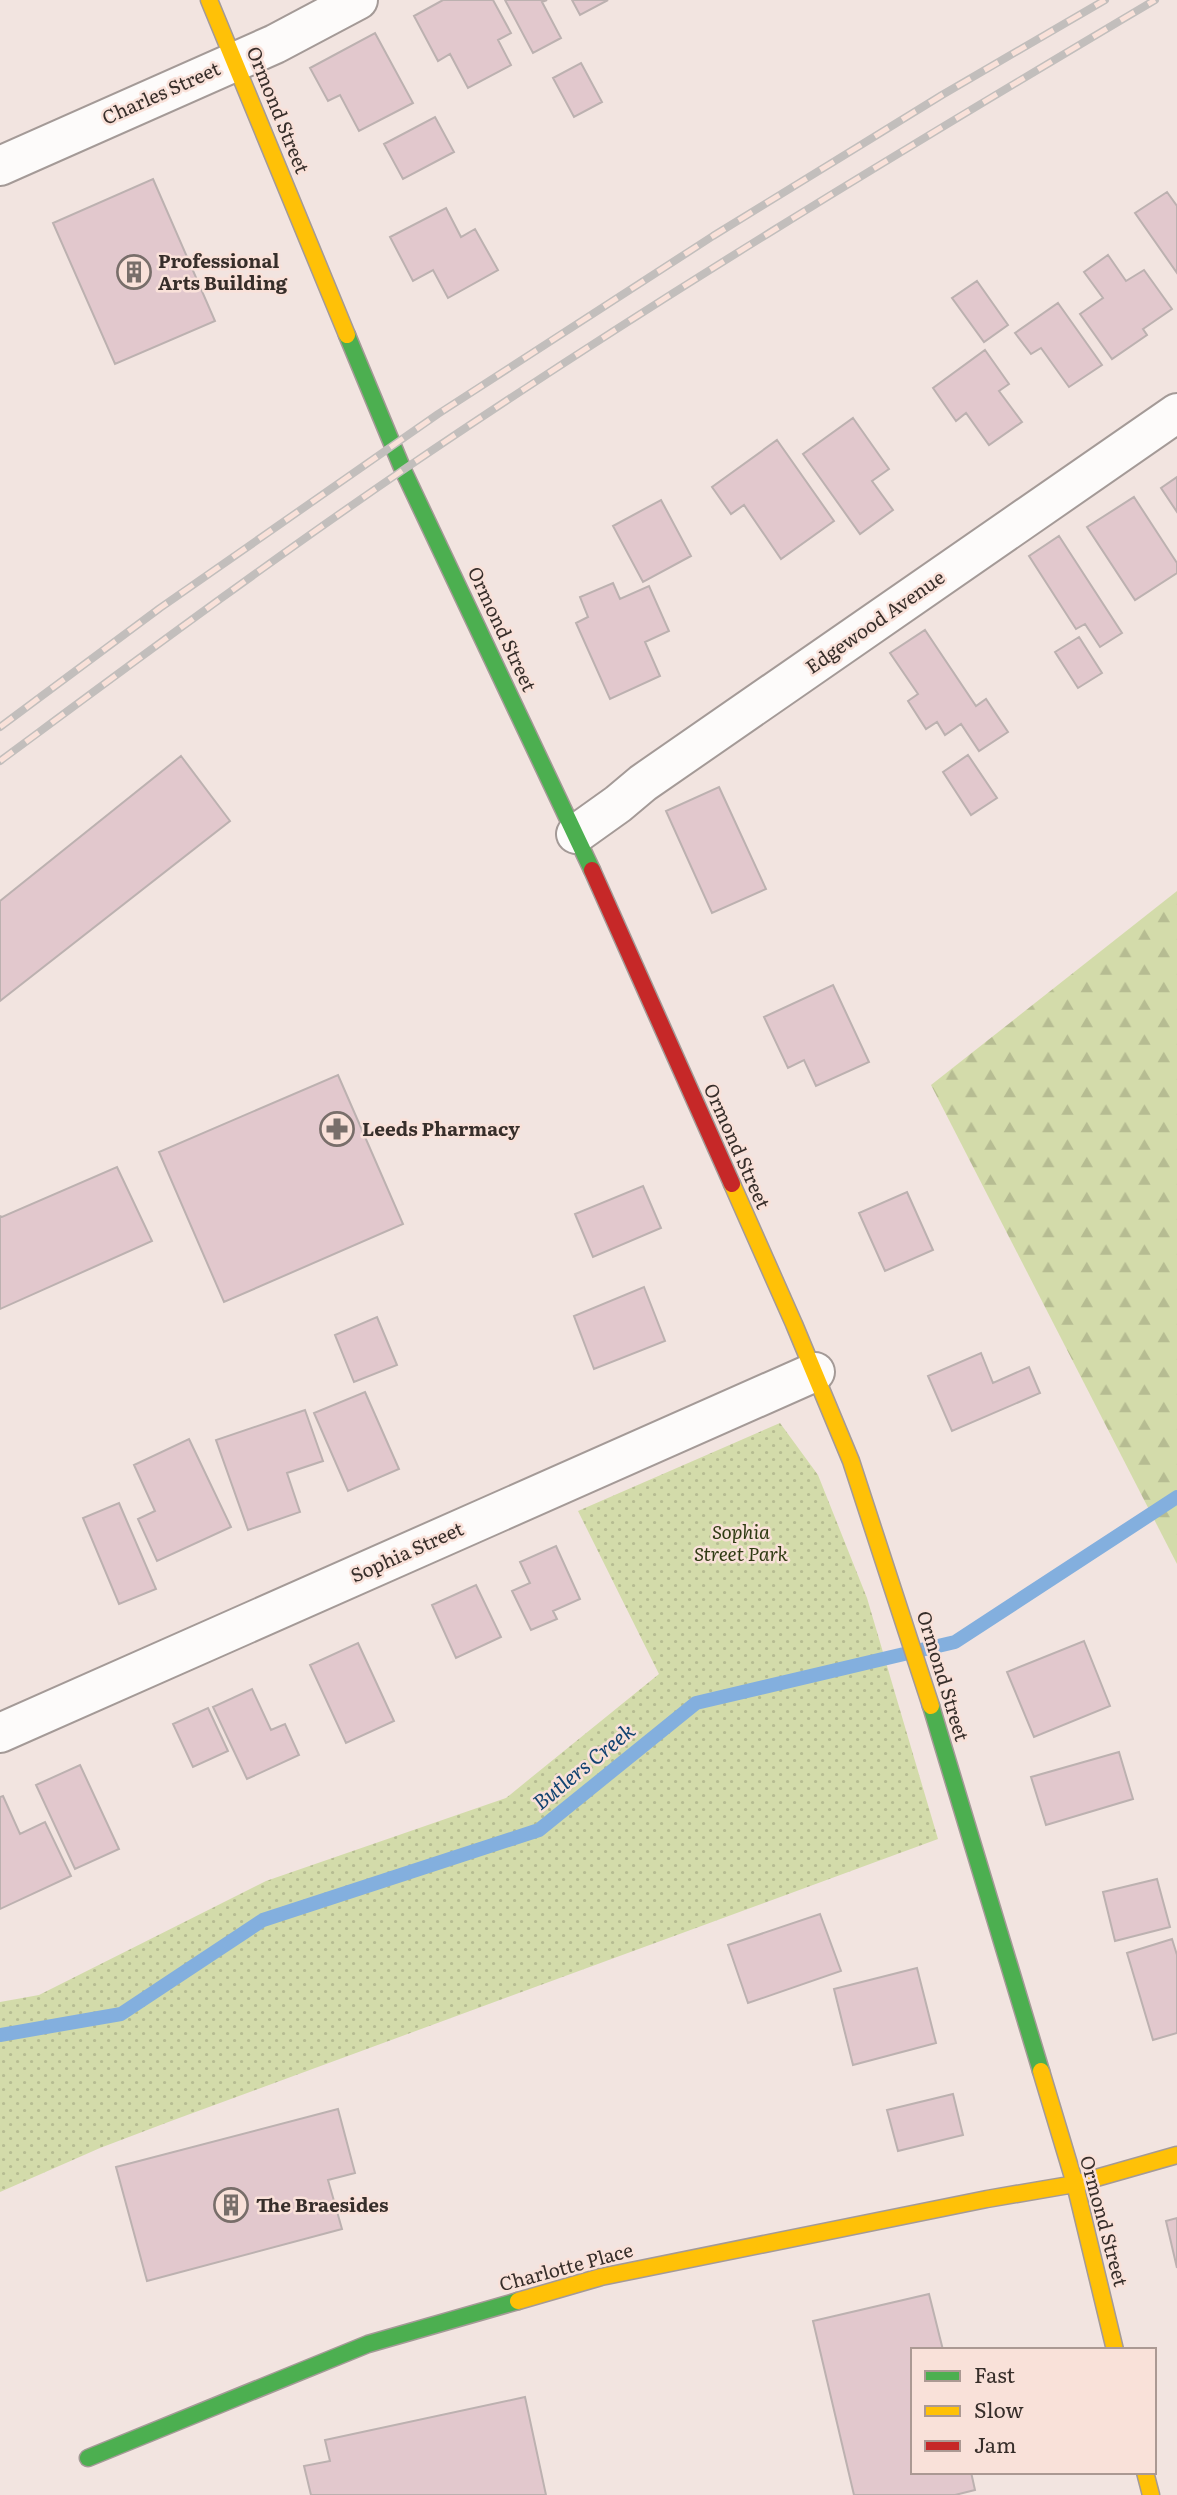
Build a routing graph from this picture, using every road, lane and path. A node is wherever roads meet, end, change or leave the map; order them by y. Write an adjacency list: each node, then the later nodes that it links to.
1 (209, 0): 3 (street, Ormond Street)
2 (358, 0): 3 (street, Charles Street)
3 (235, 60): 4 (street, Charles Street); 6 (street, Ormond Street)
4 (0, 166)
5 (1177, 413): 6 (street, Edgewood Avenue)
6 (576, 834): 7 (street, Ormond Street)
7 (815, 1372): 8 (street, Sophia Street); 10 (street, Ormond Street)
8 (0, 1733)
9 (1177, 2155): 10 (street, Charlotte Place)
10 (1074, 2184): 11 (street, Ormond Street); 12 (street, Charlotte Place)
11 (1115, 2348)
12 (88, 2458)
13 (1146, 2474): 14 (street)
14 (1151, 2495)

